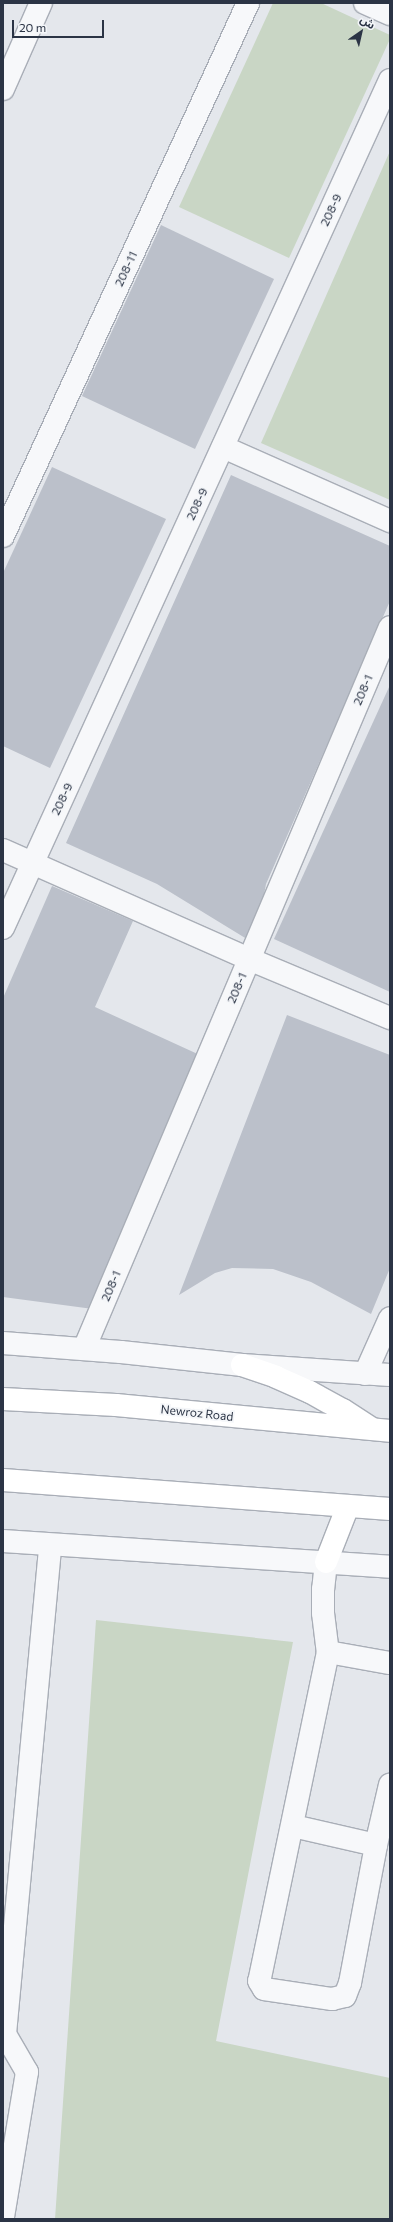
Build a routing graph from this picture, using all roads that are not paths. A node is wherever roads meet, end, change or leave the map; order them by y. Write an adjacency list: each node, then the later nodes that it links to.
1 (41, 3): 6 (street)
2 (248, 3): 9 (street, 208-11)
3 (365, 3): 4 (street)
4 (390, 14)
5 (390, 80): 7 (street, 208-9)
6 (3, 89)
7 (223, 447): 8 (street); 12 (street, 208-9)
8 (390, 521)
9 (3, 536)
10 (390, 627): 14 (street, 208-1)
11 (3, 850): 12 (street)
12 (33, 863): 13 (street, 208-9); 14 (street)
13 (3, 928)
14 (249, 959): 15 (street); 18 (street, 208-1)
15 (390, 1018)
16 (390, 1318): 20 (street)
17 (3, 1343): 18 (street)
18 (84, 1349): 19 (street)
19 (242, 1365): 20 (street); 23 (main road)
20 (366, 1374): 21 (street)
21 (390, 1375)
22 (3, 1399): 23 (main road, Newroz Road)
23 (382, 1431)
24 (3, 1480): 25 (main road)
25 (348, 1506): 26 (main road); 29 (main road)
26 (390, 1509)
27 (3, 1541): 28 (street)
28 (50, 1545): 29 (street); 36 (street)
29 (326, 1562): 30 (street); 31 (street)
30 (390, 1567)
31 (328, 1652): 32 (street); 34 (street)
32 (390, 1663)
33 (390, 1785): 35 (street)
34 (293, 1826): 35 (street); 35 (street)
35 (376, 1844)
36 (3, 2217)

